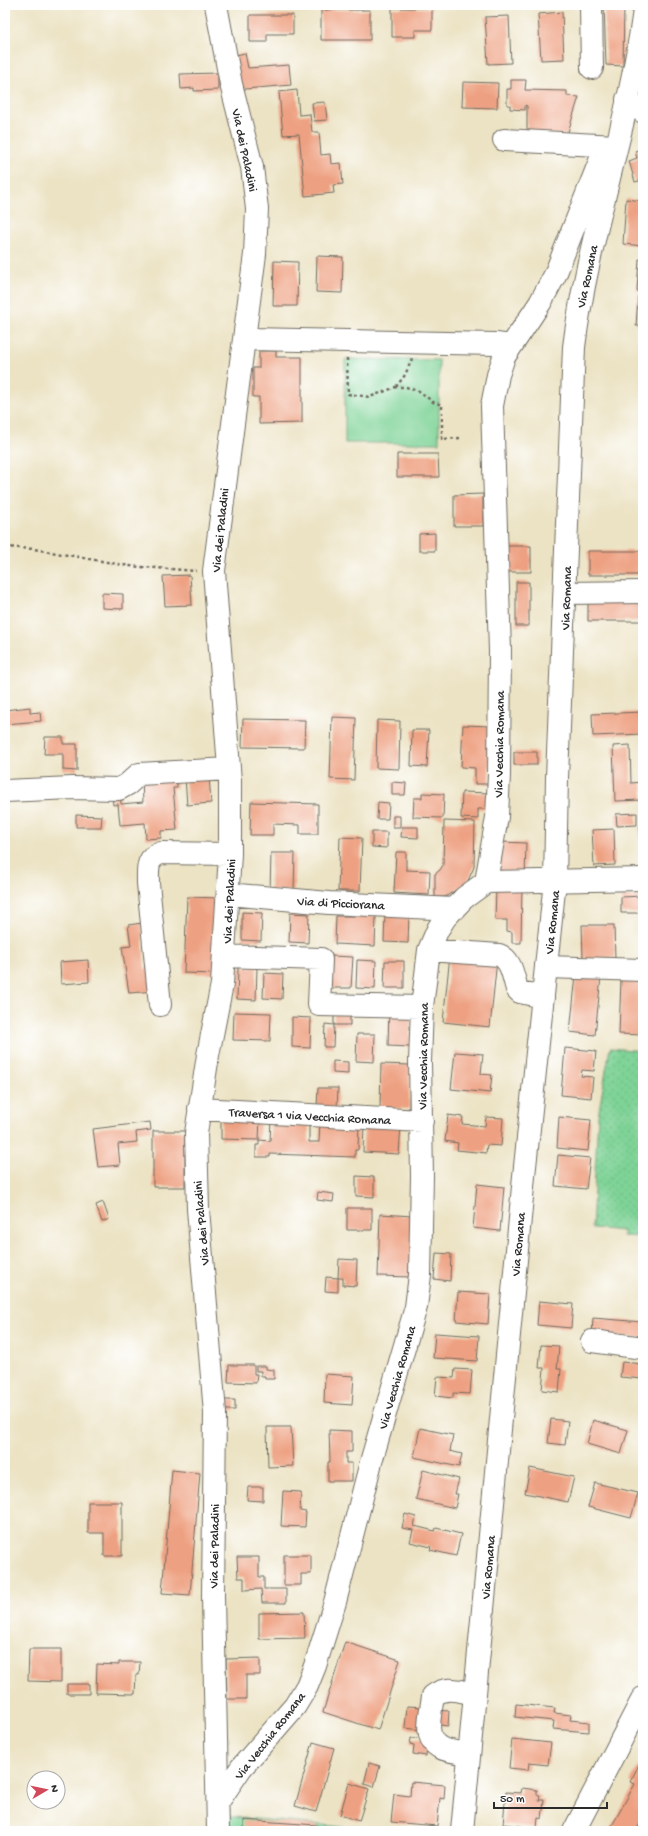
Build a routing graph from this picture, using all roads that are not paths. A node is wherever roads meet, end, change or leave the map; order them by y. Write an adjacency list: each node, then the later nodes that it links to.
1 (216, 5): 10 (street, Via dei Paladini)
2 (591, 5): 4 (street)
3 (643, 17): 5 (street, Via Romana)
4 (592, 68)
5 (638, 107): 7 (street, Via Romana)
6 (504, 140): 7 (street)
7 (616, 146): 8 (street, Via Vecchia Romana); 9 (street, Via Romana)
8 (558, 267): 9 (street); 11 (street, Via Vecchia Romana)
9 (587, 268): 12 (street, Via Romana)
10 (244, 339): 11 (street); 14 (street, Via dei Paladini)
11 (511, 346): 19 (street, Via Vecchia Romana)
12 (565, 592): 13 (street); 18 (street, Via Romana)
13 (643, 592)
14 (230, 769): 15 (street); 16 (street, Via dei Paladini)
15 (5, 791)
16 (230, 854): 20 (street, Via dei Paladini); 27 (street)
17 (643, 879): 18 (street)
18 (555, 881): 19 (street); 24 (street, Via Romana)
19 (486, 882): 21 (street, Via Vecchia Romana)
20 (228, 894): 21 (street, Via di Picciorana); 23 (street, Via dei Paladini)
21 (454, 908): 22 (street, Via Vecchia Romana)
22 (429, 950): 26 (street); 28 (street, Via Vecchia Romana)
23 (225, 956): 28 (street); 29 (street, Via dei Paladini)
24 (546, 967): 25 (street); 26 (street, Via Romana)
25 (643, 970)
26 (543, 997): 33 (street, Via Romana)
27 (160, 1005)
28 (422, 1007): 30 (street, Via Vecchia Romana)
29 (199, 1109): 30 (street, Traversa 1 via Vecchia Romana); 36 (street, Via dei Paladini)
30 (422, 1121): 36 (street, Via Vecchia Romana)
31 (592, 1341): 32 (street)
32 (643, 1348)
33 (475, 1694): 35 (street, Via Romana); 35 (street)
34 (643, 1698): 39 (street)
35 (469, 1754): 38 (street, Via Romana)
36 (218, 1802): 37 (street)
37 (218, 1831)
38 (462, 1831)
39 (574, 1831)

